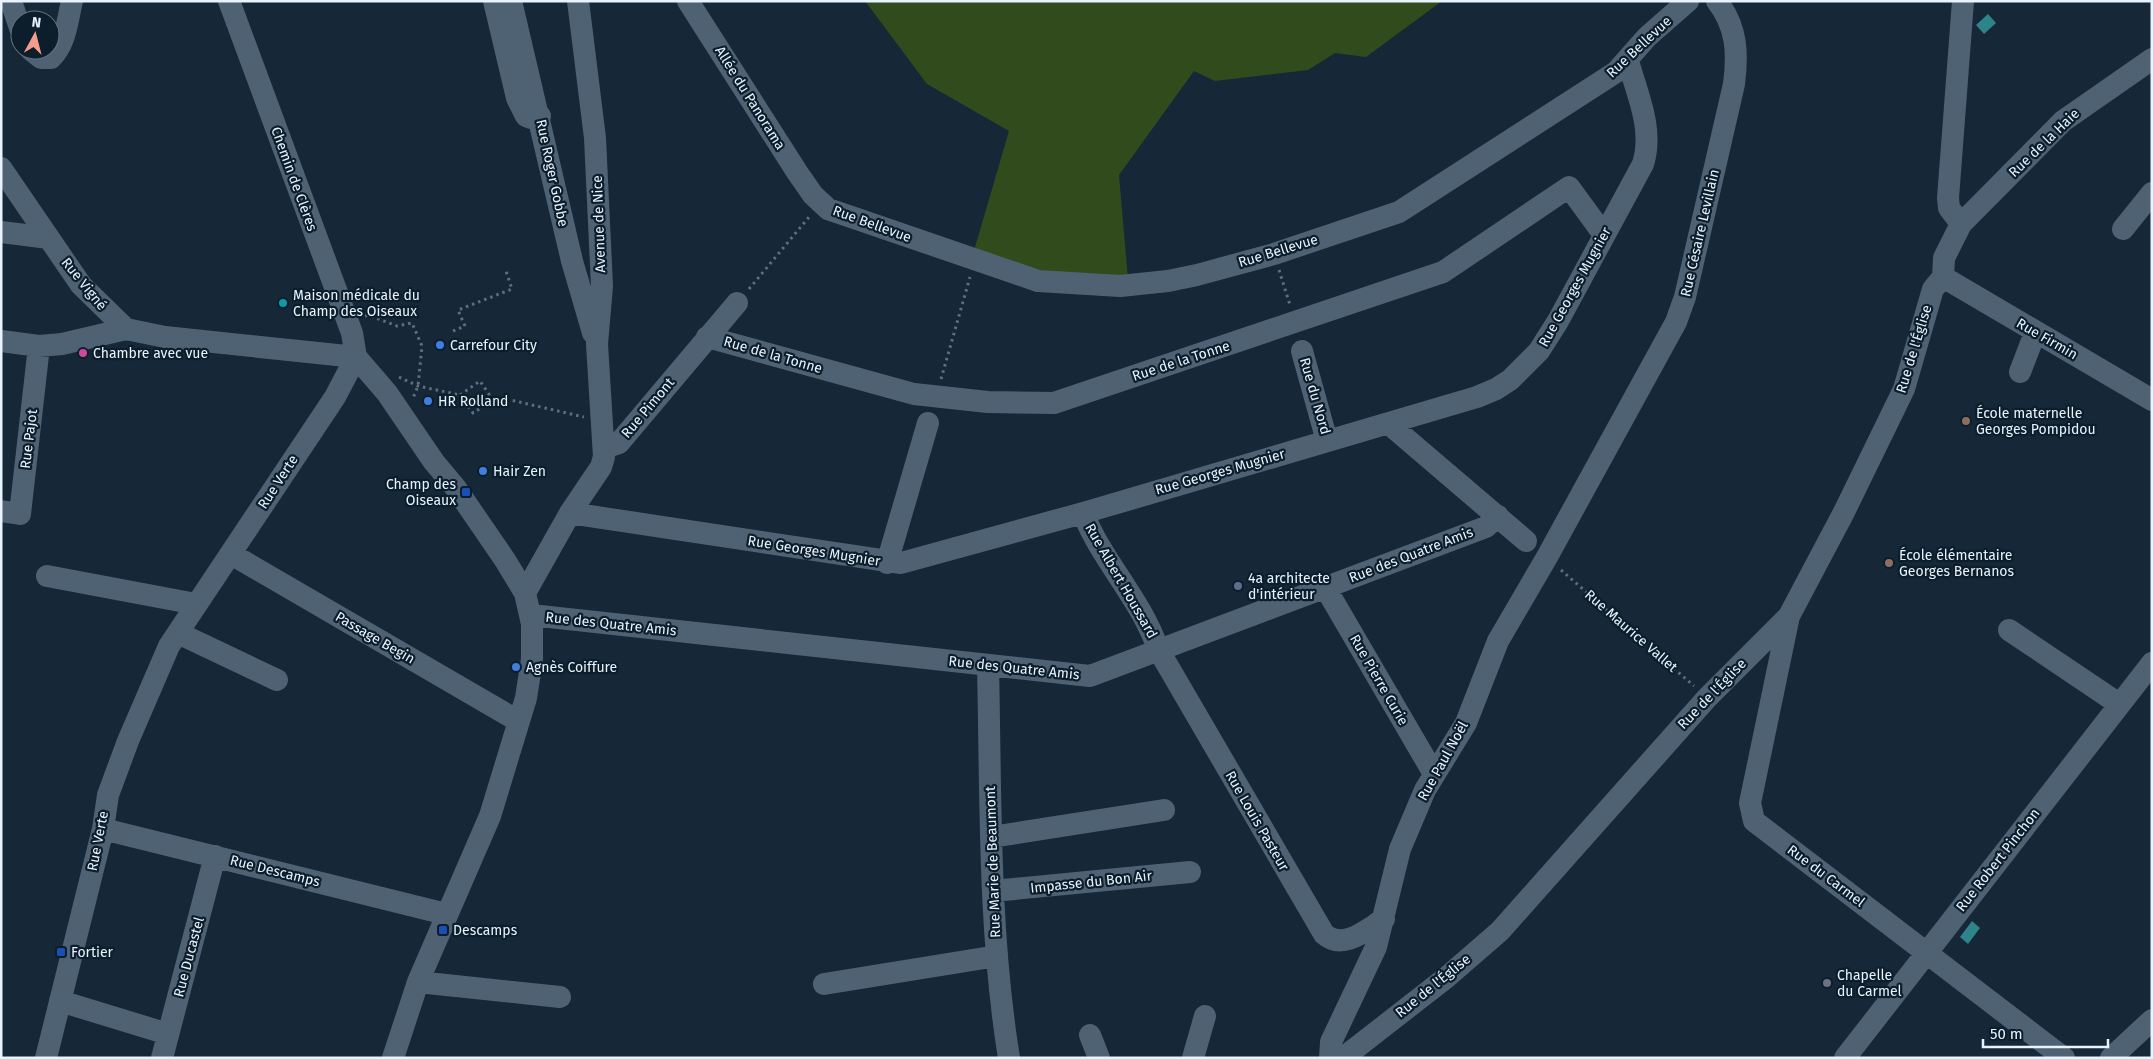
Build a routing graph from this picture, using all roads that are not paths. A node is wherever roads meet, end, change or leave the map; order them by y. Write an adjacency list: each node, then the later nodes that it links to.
1 (72, 1): 10 (street)
2 (229, 1): 31 (street, Chemin de Clères)
3 (494, 1): 13 (street)
4 (512, 1): 13 (street, Rue Roger Gobbe)
5 (578, 1): 28 (street, Avenue de Nice)
6 (688, 1): 16 (street, Allée du Panorama)
7 (1688, 1): 12 (street, Rue Bellevue)
8 (1717, 1): 44 (street, Rue Césaire Levillain)
9 (1964, 1): 19 (street)
10 (60, 47)
11 (2152, 59): 19 (street, Rue de la Haie)
12 (1628, 60): 16 (street, Rue Bellevue); 20 (street, Rue Georges Mugnier)
13 (540, 116): 28 (street, Rue Roger Gobbe)
14 (1, 168): 21 (street, Rue Vigné)
15 (2152, 193): 17 (street)
16 (816, 199)
17 (2123, 229)
18 (1, 232): 21 (street)
19 (1956, 233): 22 (street, Rue de l'Église)
20 (1604, 235): 26 (street, Rue de la Tonne); 35 (street, Rue Georges Mugnier)
21 (49, 238): 24 (street, Rue Vigné)
22 (1943, 277): 25 (street, Rue Firmin); 51 (street, Rue de l'Église)
23 (737, 303): 26 (street, Rue Pimont)
24 (126, 329): 29 (street); 31 (street)
25 (2035, 333): 32 (street); 33 (street, Rue Firmin)
26 (707, 337): 37 (street, Rue Pimont)
27 (1, 341): 29 (street)
28 (596, 344): 37 (street, Avenue de Nice)
29 (39, 346): 38 (street, Rue Pajot)
30 (1302, 351): 36 (street, Rue du Nord)
31 (356, 357): 43 (street, Rue Verte); 48 (street)
32 (2020, 372)
33 (2152, 400)
34 (928, 423): 45 (street)
35 (1389, 424): 36 (street, Rue Georges Mugnier); 41 (street)
36 (1327, 442): 40 (street, Rue Georges Mugnier)
37 (604, 448): 39 (street)
38 (11, 512)
39 (570, 513): 45 (street, Rue Georges Mugnier); 48 (street)
40 (1083, 513): 45 (street, Rue Georges Mugnier); 54 (street, Rue Albert Houssard)
41 (1498, 516): 42 (street); 47 (street, Rue des Quatre Amis)
42 (1526, 541)
43 (231, 554): 49 (street, Rue Verte); 59 (street, Passage Begin)
44 (1551, 560): 60 (street, Rue Paul Noël)
45 (887, 563)
46 (47, 576): 49 (street)
47 (1325, 587): 54 (street, Rue des Quatre Amis); 60 (street, Rue Pierre Curie)
48 (524, 593): 50 (street)
49 (196, 604): 53 (street, Rue Verte)
50 (531, 615): 56 (street, Rue des Quatre Amis); 59 (street)
51 (1789, 616): 69 (street, Rue du Carmel); 86 (street, Rue de l'Église)
52 (2009, 630): 58 (street)
53 (178, 633): 57 (street); 62 (street, Rue Verte)
54 (1158, 649): 56 (street, Rue des Quatre Amis); 68 (street, Rue Louis Pasteur)
55 (2152, 663): 58 (street, Rue Robert Pinchon)
56 (988, 665): 63 (street, Rue Marie de Beaumont)
57 (276, 680)
58 (2119, 704): 69 (street, Rue Robert Pinchon)
59 (518, 721): 67 (street)
60 (1434, 774): 68 (street, Rue Paul Noël)
61 (1164, 810): 63 (street)
62 (103, 829): 64 (street, Rue Descamps); 74 (street, Rue Verte)
63 (992, 837): 66 (street, Rue Marie de Beaumont)
64 (215, 856): 67 (street, Rue Descamps); 77 (street, Rue Ducastel)
65 (1190, 872): 66 (street, Impasse du Bon Air)
66 (993, 892): 70 (street, Rue Marie de Beaumont)
67 (446, 914): 71 (street)
68 (1384, 919): 85 (street, Rue Paul Noël)
69 (1927, 953): 87 (street, Rue Robert Pinchon); 88 (street, Rue du Carmel)
70 (997, 956): 72 (street); 82 (street, Rue Marie de Beaumont)
71 (418, 982): 73 (street); 81 (street)
72 (824, 984)
73 (560, 997)
74 (60, 1001): 77 (street); 79 (street, Rue Verte)
75 (1205, 1016): 84 (street)
76 (2152, 1020): 89 (street)
77 (168, 1034): 80 (street, Rue Ducastel)
78 (1090, 1035): 83 (street)
79 (46, 1058)
80 (162, 1058)
81 (393, 1058)
82 (1010, 1058)
83 (1099, 1058)
84 (1193, 1058)
85 (1330, 1058)
86 (1343, 1058)
87 (1845, 1058)
88 (2064, 1058)
89 (2111, 1058)

